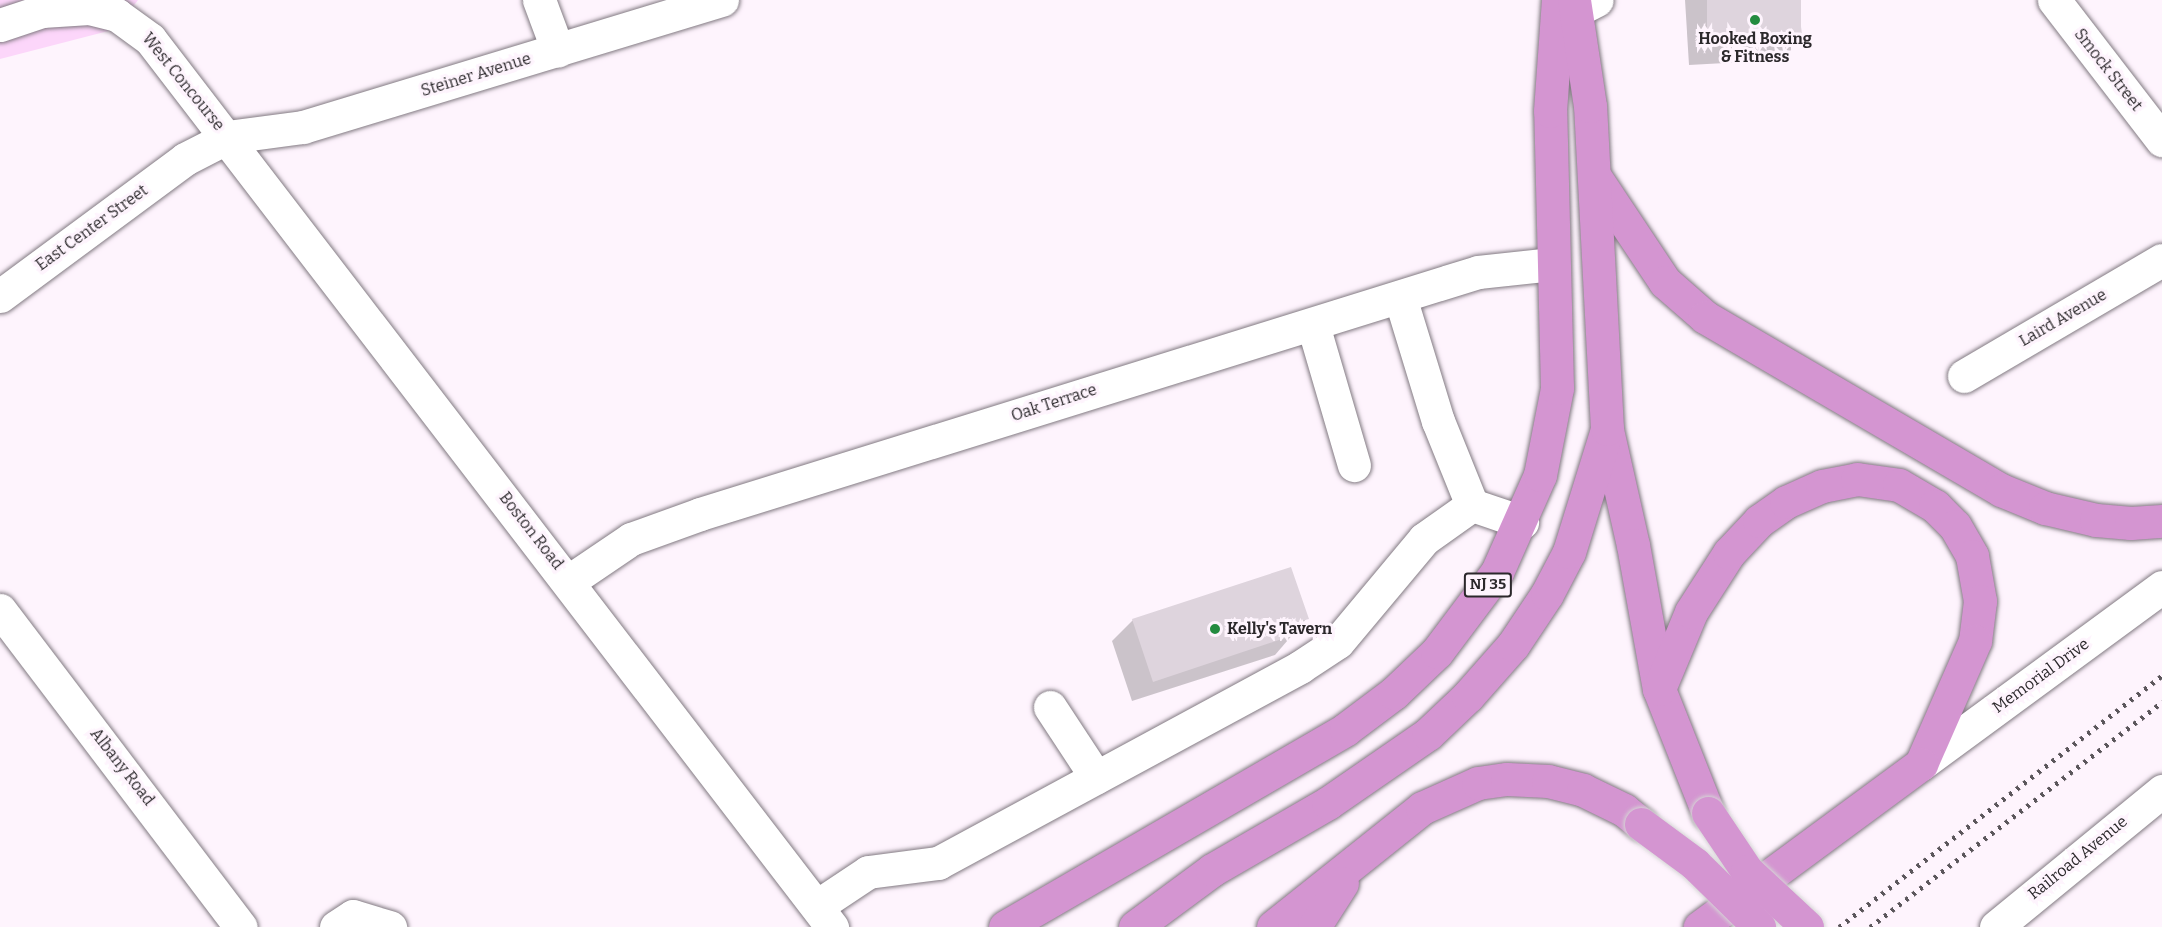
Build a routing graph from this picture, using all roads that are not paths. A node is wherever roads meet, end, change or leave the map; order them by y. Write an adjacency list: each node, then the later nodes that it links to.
1 (539, 0): 6 (street)
2 (722, 0): 6 (street, Steiner Avenue)
3 (2054, 0): 8 (street, Smock Street)
4 (1576, 3): 9 (highway, NJ 35); 11 (highway, NJ 35)
5 (0, 26): 7 (street, West Concourse)
6 (558, 51): 7 (street, Steiner Avenue)
7 (228, 137): 12 (street, East Center Street); 21 (street, Boston Road)
8 (2162, 140)
9 (1595, 177): 16 (highway, NJ 35); 19 (highway)
10 (2162, 260): 15 (street, Laird Avenue)
11 (1553, 264): 13 (street, Oak Terrace); 20 (highway, NJ 35)
12 (0, 296)
13 (1400, 297): 14 (street, Oak Terrace); 18 (street)
14 (1313, 325): 17 (street); 21 (street, Oak Terrace)
15 (1964, 376)
16 (1607, 429): 24 (highway); 35 (highway, NJ 35)
17 (1354, 465)
18 (1472, 505): 20 (street); 27 (street)
19 (2162, 521)
20 (1522, 522): 34 (highway, NJ 35)
21 (569, 581): 31 (street, Boston Road)
22 (2162, 587): 26 (street, Memorial Drive)
23 (0, 610): 30 (street, Albany Road)
24 (1659, 689): 26 (highway); 40 (highway, bridge)
25 (1050, 707): 27 (street)
26 (1921, 764): 38 (highway)
27 (1096, 777): 31 (street)
28 (2162, 791): 41 (street, Railroad Avenue)
29 (1354, 863): 36 (highway); 37 (highway); 39 (highway, bridge)
30 (232, 915)
31 (824, 916)
32 (336, 927): 33 (street)
33 (390, 927)
34 (1005, 927)
35 (1134, 927)
36 (1273, 927)
37 (1314, 927)
38 (1700, 927)
39 (1759, 927)
40 (1807, 927)
41 (1996, 927)

